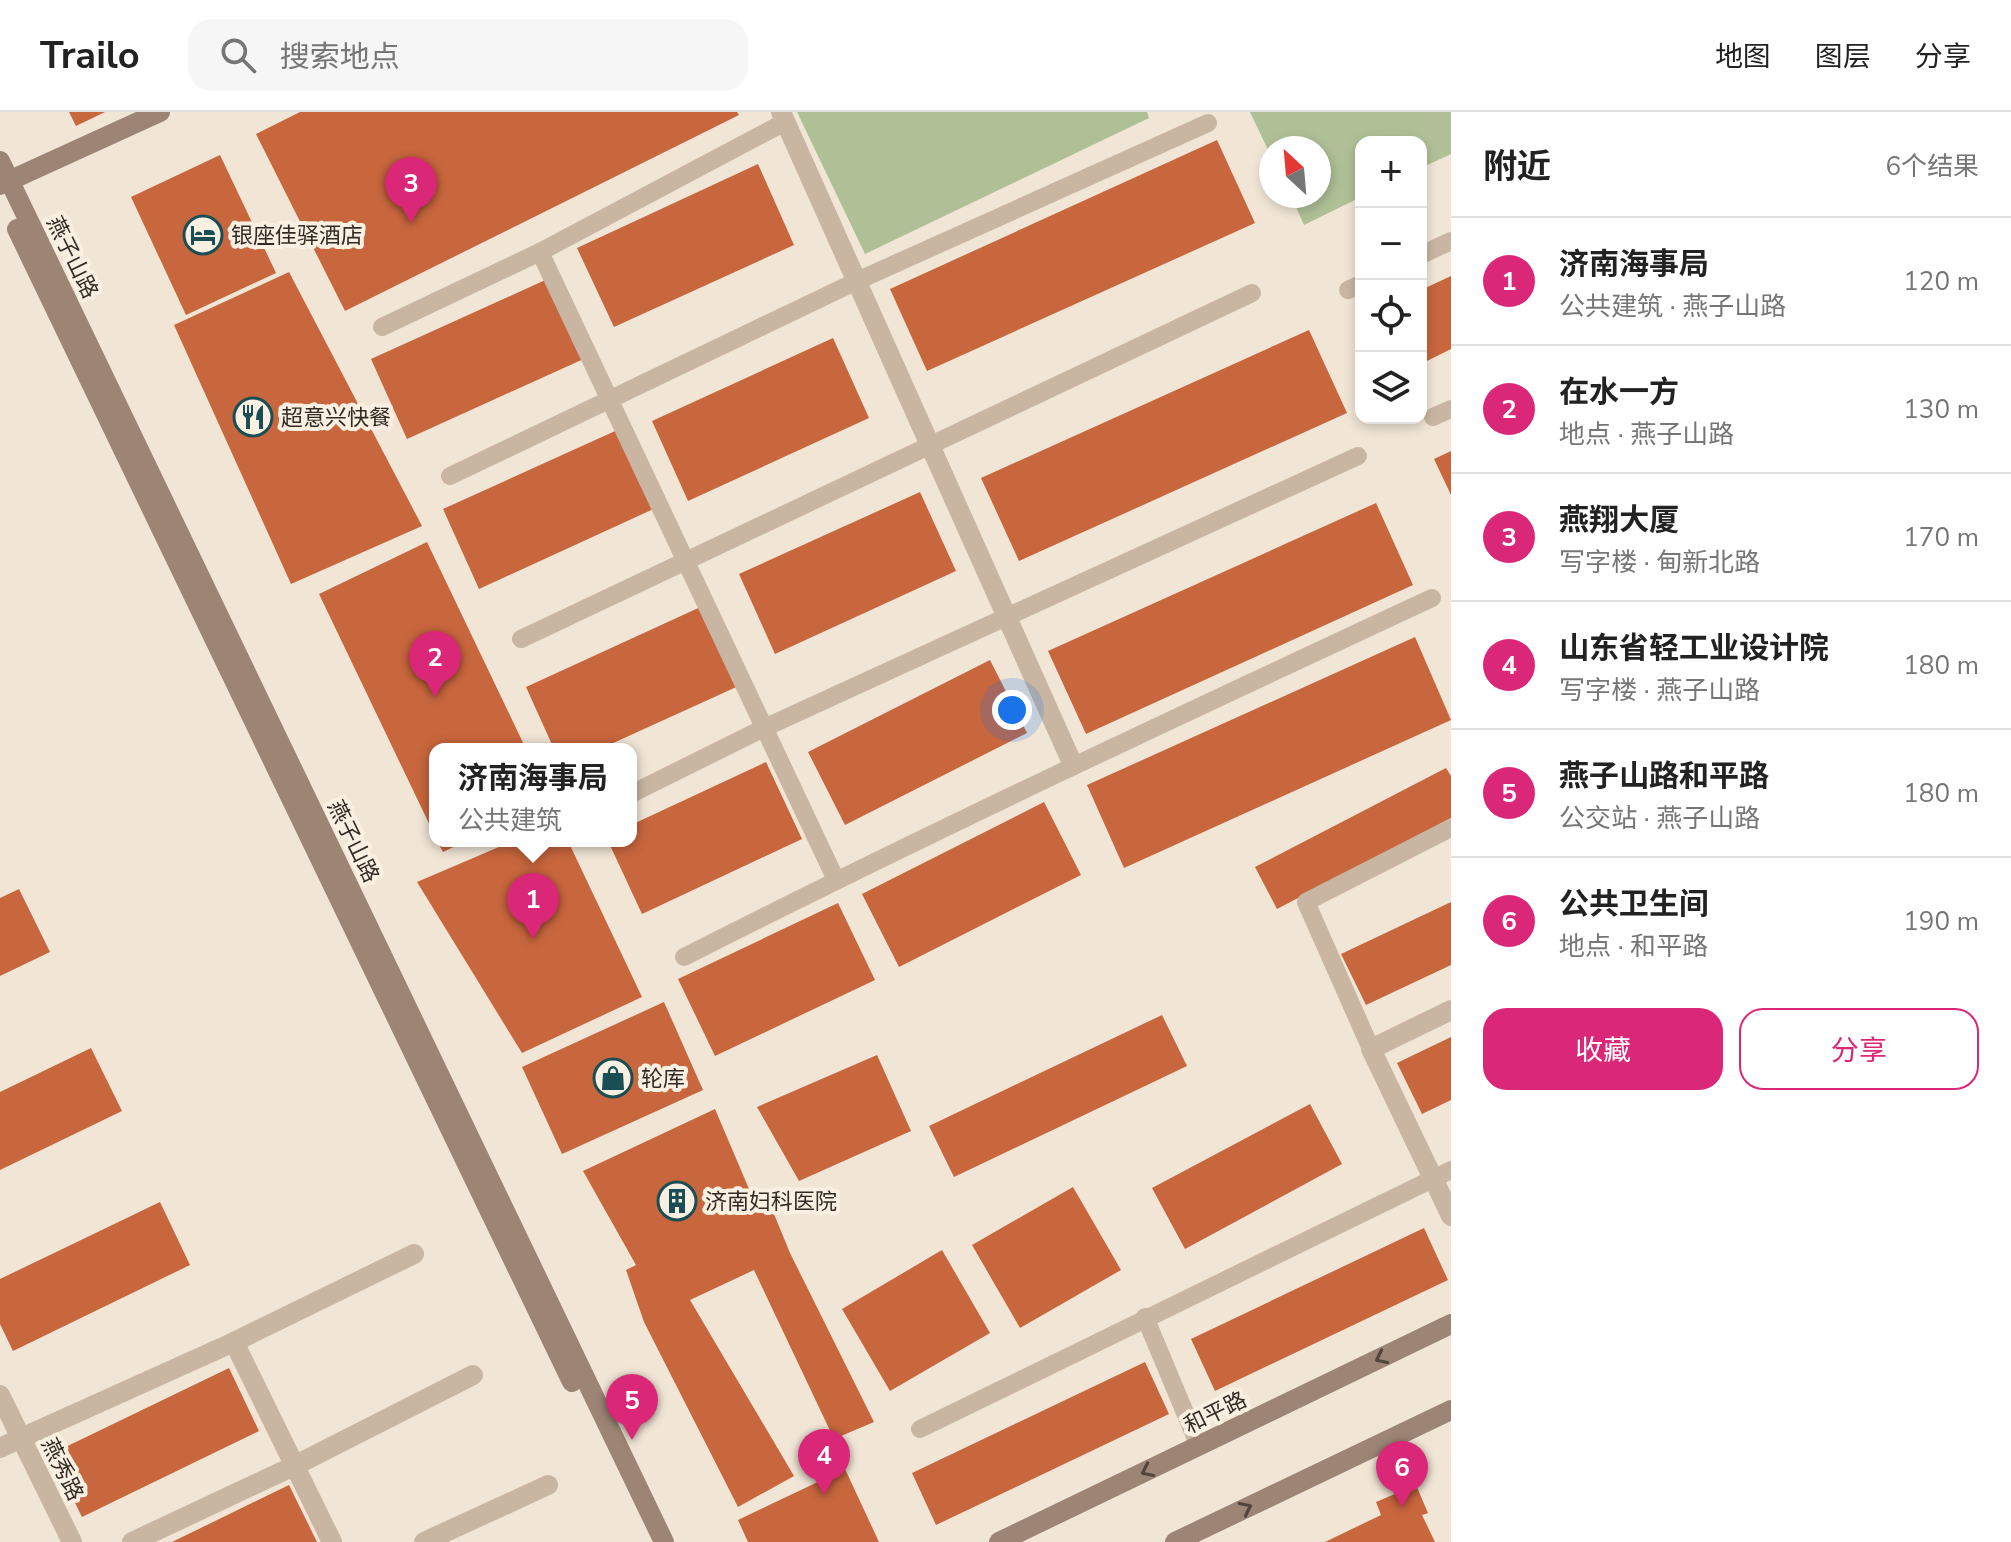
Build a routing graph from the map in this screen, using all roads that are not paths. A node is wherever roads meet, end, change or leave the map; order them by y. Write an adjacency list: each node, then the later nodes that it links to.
1 (146, 112): 5 (street)
2 (160, 112): 5 (street)
3 (783, 117): 7 (lane); 9 (street)
4 (1208, 123): 9 (lane)
5 (3, 179): 49 (street, 燕子山路); 50 (street, 燕子山路)
6 (1451, 241): 8 (lane)
7 (540, 252): 11 (lane); 12 (lane)
8 (1427, 252)
9 (857, 281): 12 (lane); 15 (street)
10 (1252, 293): 15 (lane)
11 (382, 327)
12 (610, 400): 17 (lane); 18 (lane)
13 (1451, 409): 14 (lane)
14 (1433, 417)
15 (931, 446): 18 (lane); 20 (street)
16 (1358, 456): 20 (lane)
17 (450, 476)
18 (686, 561): 21 (lane); 22 (lane)
19 (1432, 598): 23 (lane)
20 (1009, 618): 22 (lane); 23 (street)
21 (521, 639)
22 (764, 728): 24 (lane); 26 (lane)
23 (1073, 765): 26 (lane)
24 (637, 791)
25 (1451, 828): 29 (lane)
26 (836, 880): 27 (lane)
27 (684, 957)
28 (1451, 1010): 29 (street)
29 (1371, 1049): 30 (street)
30 (1442, 1174): 31 (street); 33 (lane)
31 (1451, 1216)
32 (414, 1254): 35 (street)
33 (1145, 1317): 39 (lane); 41 (lane)
34 (1451, 1324): 41 (street, 和平路, one-way to 41)
35 (234, 1342): 40 (street); 43 (street)
36 (473, 1375): 43 (street)
37 (0, 1395): 40 (street)
38 (1449, 1417): 52 (street, one-way to 38)
39 (920, 1429)
40 (21, 1438): 42 (street, 燕秀路); 45 (street, 燕秀路)
41 (1199, 1446): 51 (street, 和平路, one-way to 51)
42 (0, 1448)
43 (294, 1466): 46 (street); 47 (street)
44 (548, 1485): 48 (street)
45 (72, 1542)
46 (132, 1542)
47 (332, 1542)
48 (424, 1542)
49 (649, 1542)
50 (664, 1542)
51 (999, 1542)
52 (1175, 1542)

